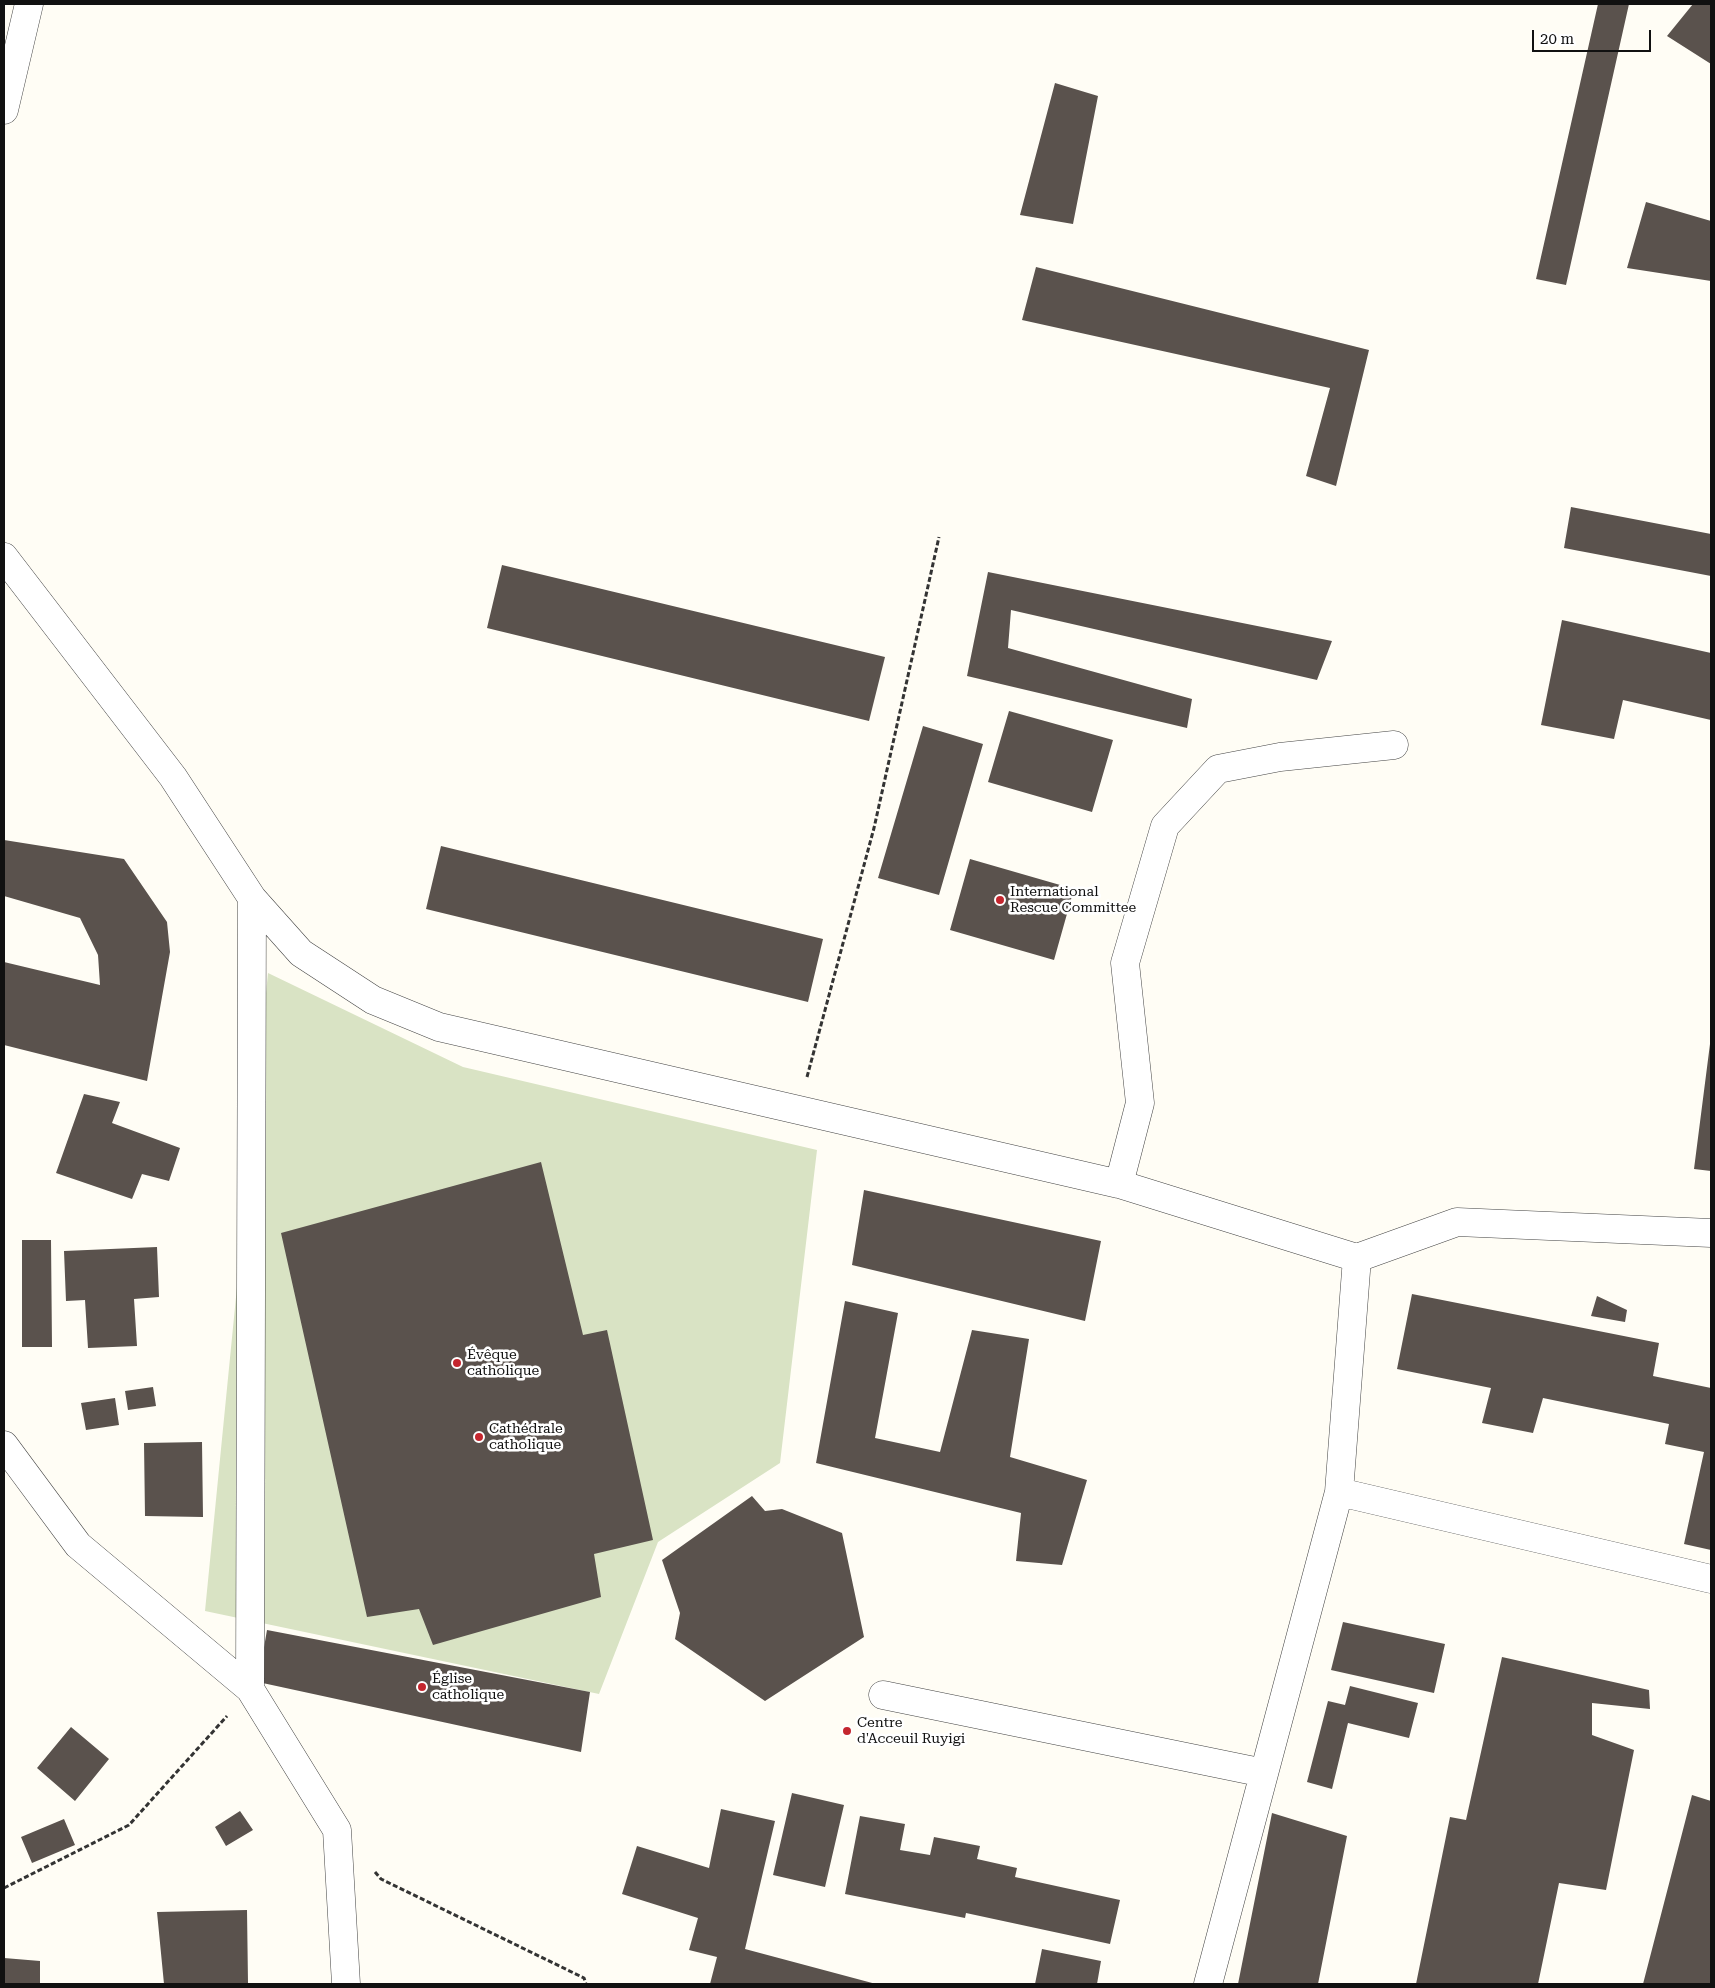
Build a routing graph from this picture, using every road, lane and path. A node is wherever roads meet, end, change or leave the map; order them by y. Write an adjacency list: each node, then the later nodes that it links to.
1 (29, 4): 2 (street)
2 (4, 110)
3 (939, 537): 7 (path)
4 (4, 558): 6 (street)
5 (1394, 745): 8 (street)
6 (252, 898): 7 (street); 14 (street)
7 (798, 1112): 8 (street)
8 (1119, 1184): 10 (street)
9 (1711, 1233): 10 (street)
10 (1357, 1258): 12 (street)
11 (4, 1445): 14 (street)
12 (1340, 1492): 13 (street); 16 (street)
13 (1711, 1579)
14 (250, 1689): 17 (street); 18 (path)
15 (883, 1695): 16 (street)
16 (1264, 1773): 21 (street)
17 (336, 1830): 19 (street); 20 (path)
18 (4, 1888)
19 (346, 1984)
20 (586, 1984)
21 (1208, 1984)

